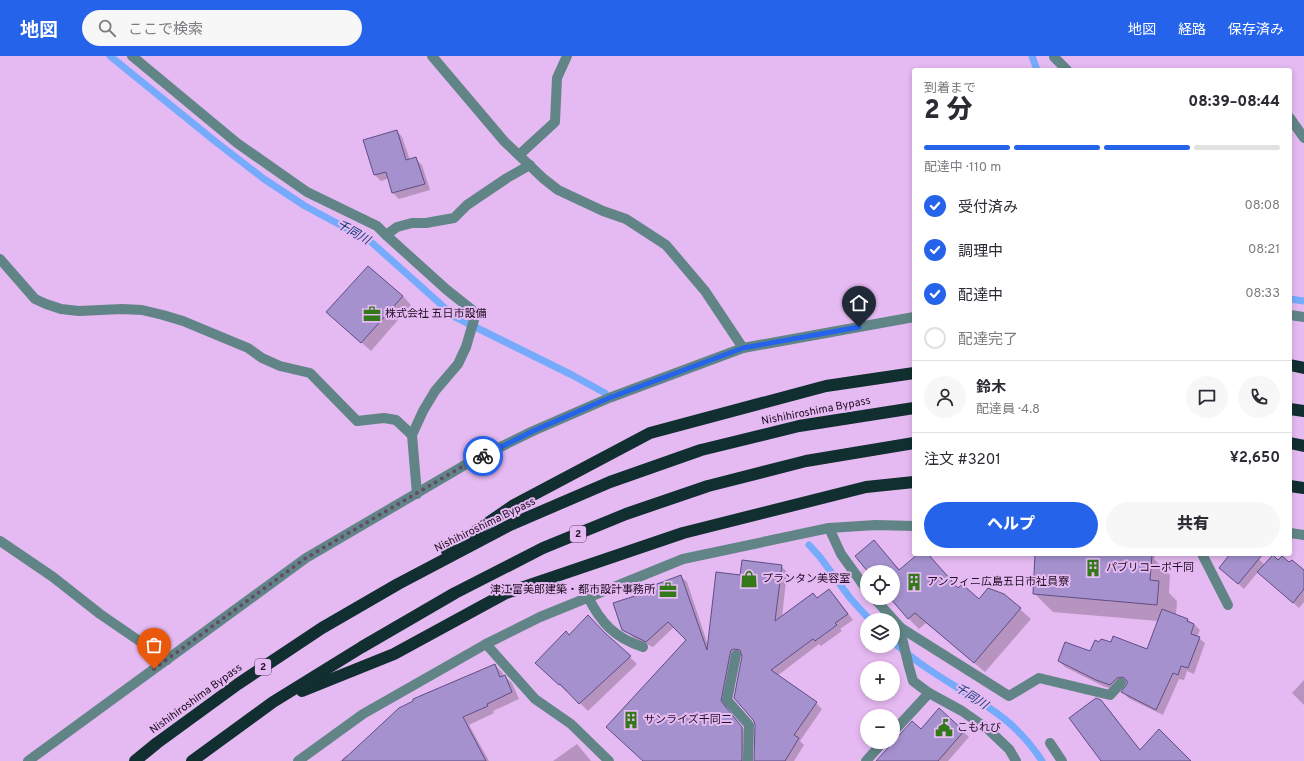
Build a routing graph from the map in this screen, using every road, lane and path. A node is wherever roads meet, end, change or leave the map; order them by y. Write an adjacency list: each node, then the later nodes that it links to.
1 (132, 56): 11 (street)
2 (432, 56): 9 (street)
3 (567, 56): 9 (street)
4 (1054, 57): 5 (street); 6 (street)
5 (1058, 68)
6 (1065, 68)
7 (1292, 121): 8 (street)
8 (1304, 138)
9 (519, 155): 10 (street)
10 (530, 165): 11 (street); 16 (street)
11 (386, 235): 23 (street)
12 (0, 259): 23 (street)
13 (1292, 315): 15 (street)
14 (912, 317): 16 (street)
15 (1304, 317)
16 (743, 348): 30 (street)
17 (1292, 366): 18 (highway)
18 (1304, 368)
19 (912, 373): 38 (highway, 2)
20 (912, 408): 38 (highway, Nishihiroshima Bypass / 2)
21 (1292, 409): 22 (highway)
22 (1304, 412)
23 (412, 435): 30 (street)
24 (912, 442): 49 (highway, 2)
25 (1292, 443): 26 (highway)
26 (1304, 446)
27 (912, 482): 49 (highway, 2)
28 (1292, 486): 29 (highway)
29 (1304, 488)
30 (417, 494): 46 (street)
31 (912, 526): 32 (street)
32 (829, 528): 37 (street); 39 (street)
33 (1292, 534): 34 (street)
34 (1304, 535)
35 (0, 542): 46 (street)
36 (1203, 556): 40 (street)
37 (860, 581)
38 (398, 584): 54 (highway, Nishihiroshima Bypass / 2)
39 (588, 597): 43 (street); 44 (street)
40 (1228, 604)
41 (879, 605): 42 (street)
42 (901, 633): 47 (street); 48 (street)
43 (486, 644): 56 (street); 57 (street)
44 (643, 647)
45 (736, 655): 58 (street)
46 (167, 660): 53 (street)
47 (1121, 683)
48 (929, 693): 50 (street); 60 (street)
49 (273, 702): 55 (highway, 2)
50 (900, 724)
51 (1050, 743): 61 (street)
52 (877, 749): 59 (street)
53 (28, 761)
54 (135, 761)
55 (192, 761)
56 (298, 761)
57 (609, 761)
58 (748, 761)
59 (866, 761)
60 (1016, 761)
61 (1062, 761)

